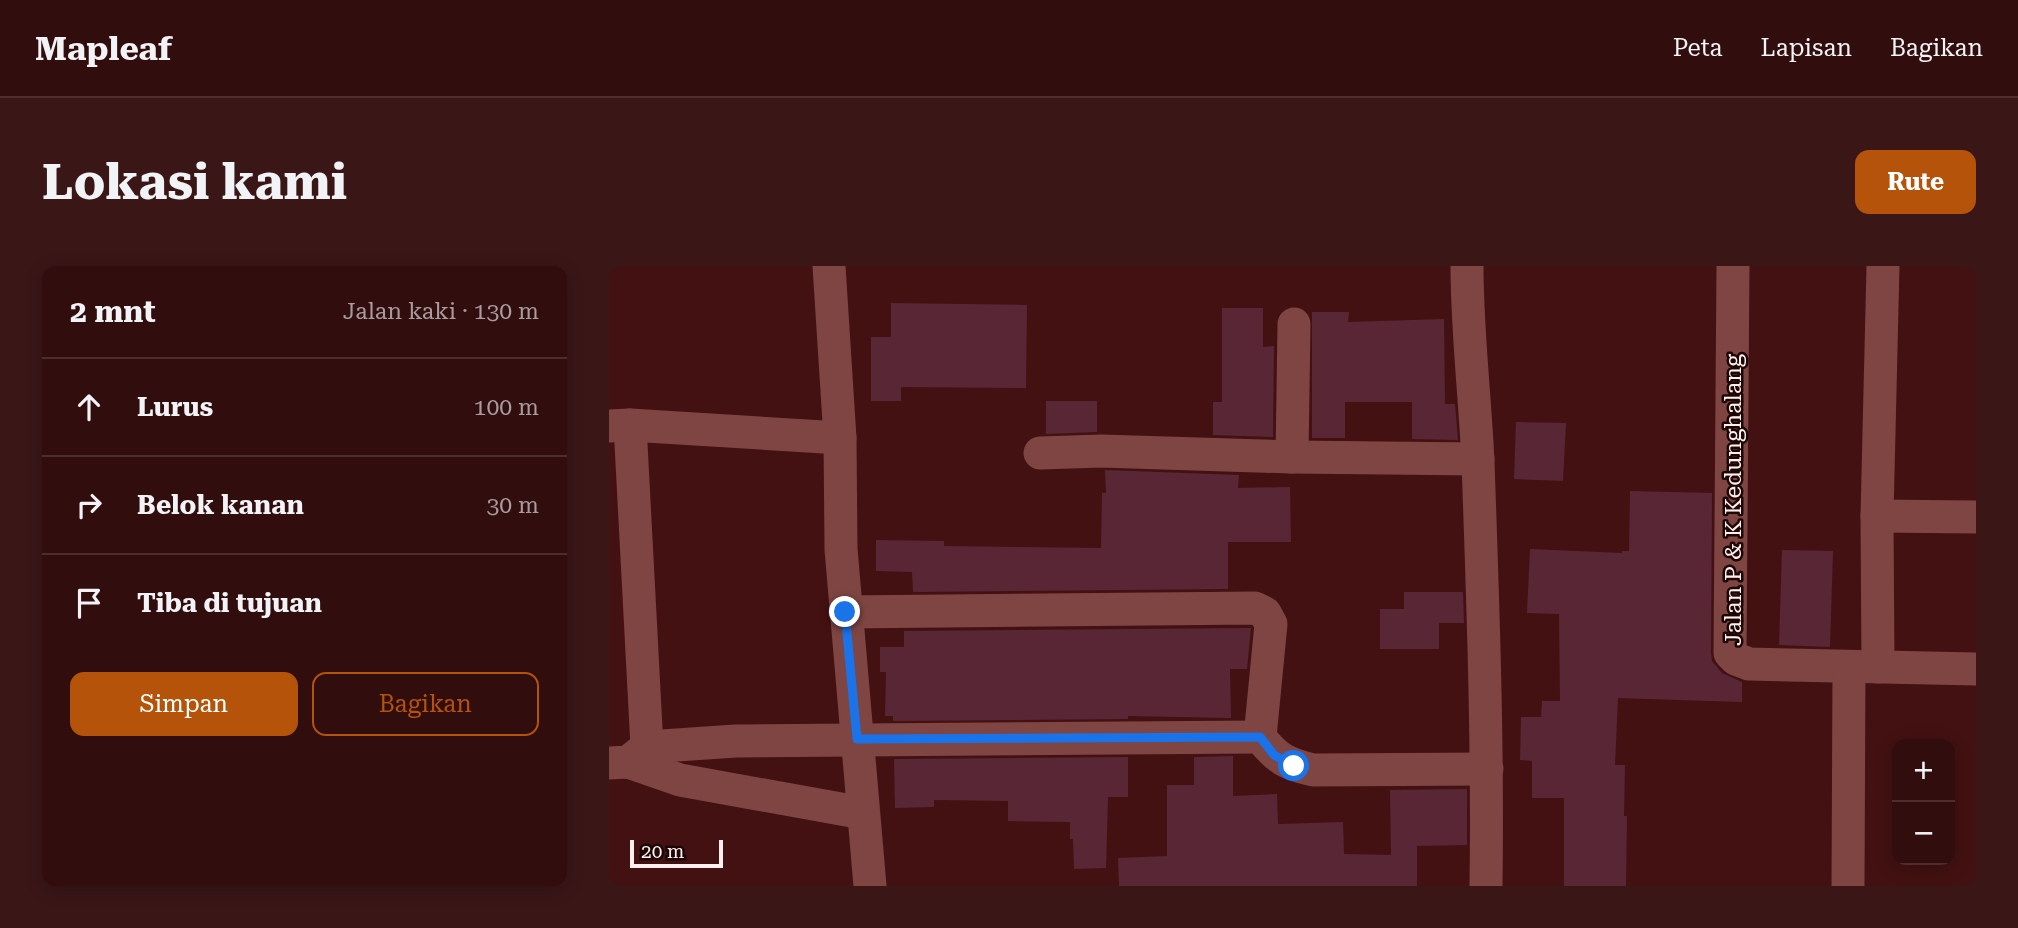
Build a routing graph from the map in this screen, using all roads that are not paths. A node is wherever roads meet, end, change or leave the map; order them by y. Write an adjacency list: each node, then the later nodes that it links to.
1 (829, 266): 7 (street)
2 (1467, 266): 10 (street)
3 (1733, 266): 14 (street, Jalan P & K Kedunghalang)
4 (1883, 266): 11 (street)
5 (1294, 324): 9 (street)
6 (619, 425): 7 (street); 18 (street)
7 (840, 438): 13 (street)
8 (1040, 453): 9 (street)
9 (1292, 457): 10 (street)
10 (1478, 459): 19 (street)
11 (1877, 516): 12 (street); 14 (street)
12 (1976, 516)
13 (845, 612): 16 (street); 17 (street)
14 (1863, 667): 15 (street, Jalan P & K Kedunghalang); 23 (street)
15 (1976, 669)
16 (1260, 737): 17 (street); 19 (street)
17 (857, 739): 18 (street); 20 (street)
18 (628, 758): 20 (street)
19 (1487, 769): 22 (street)
20 (863, 813): 21 (street)
21 (870, 886)
22 (1486, 886)
23 (1848, 886)

